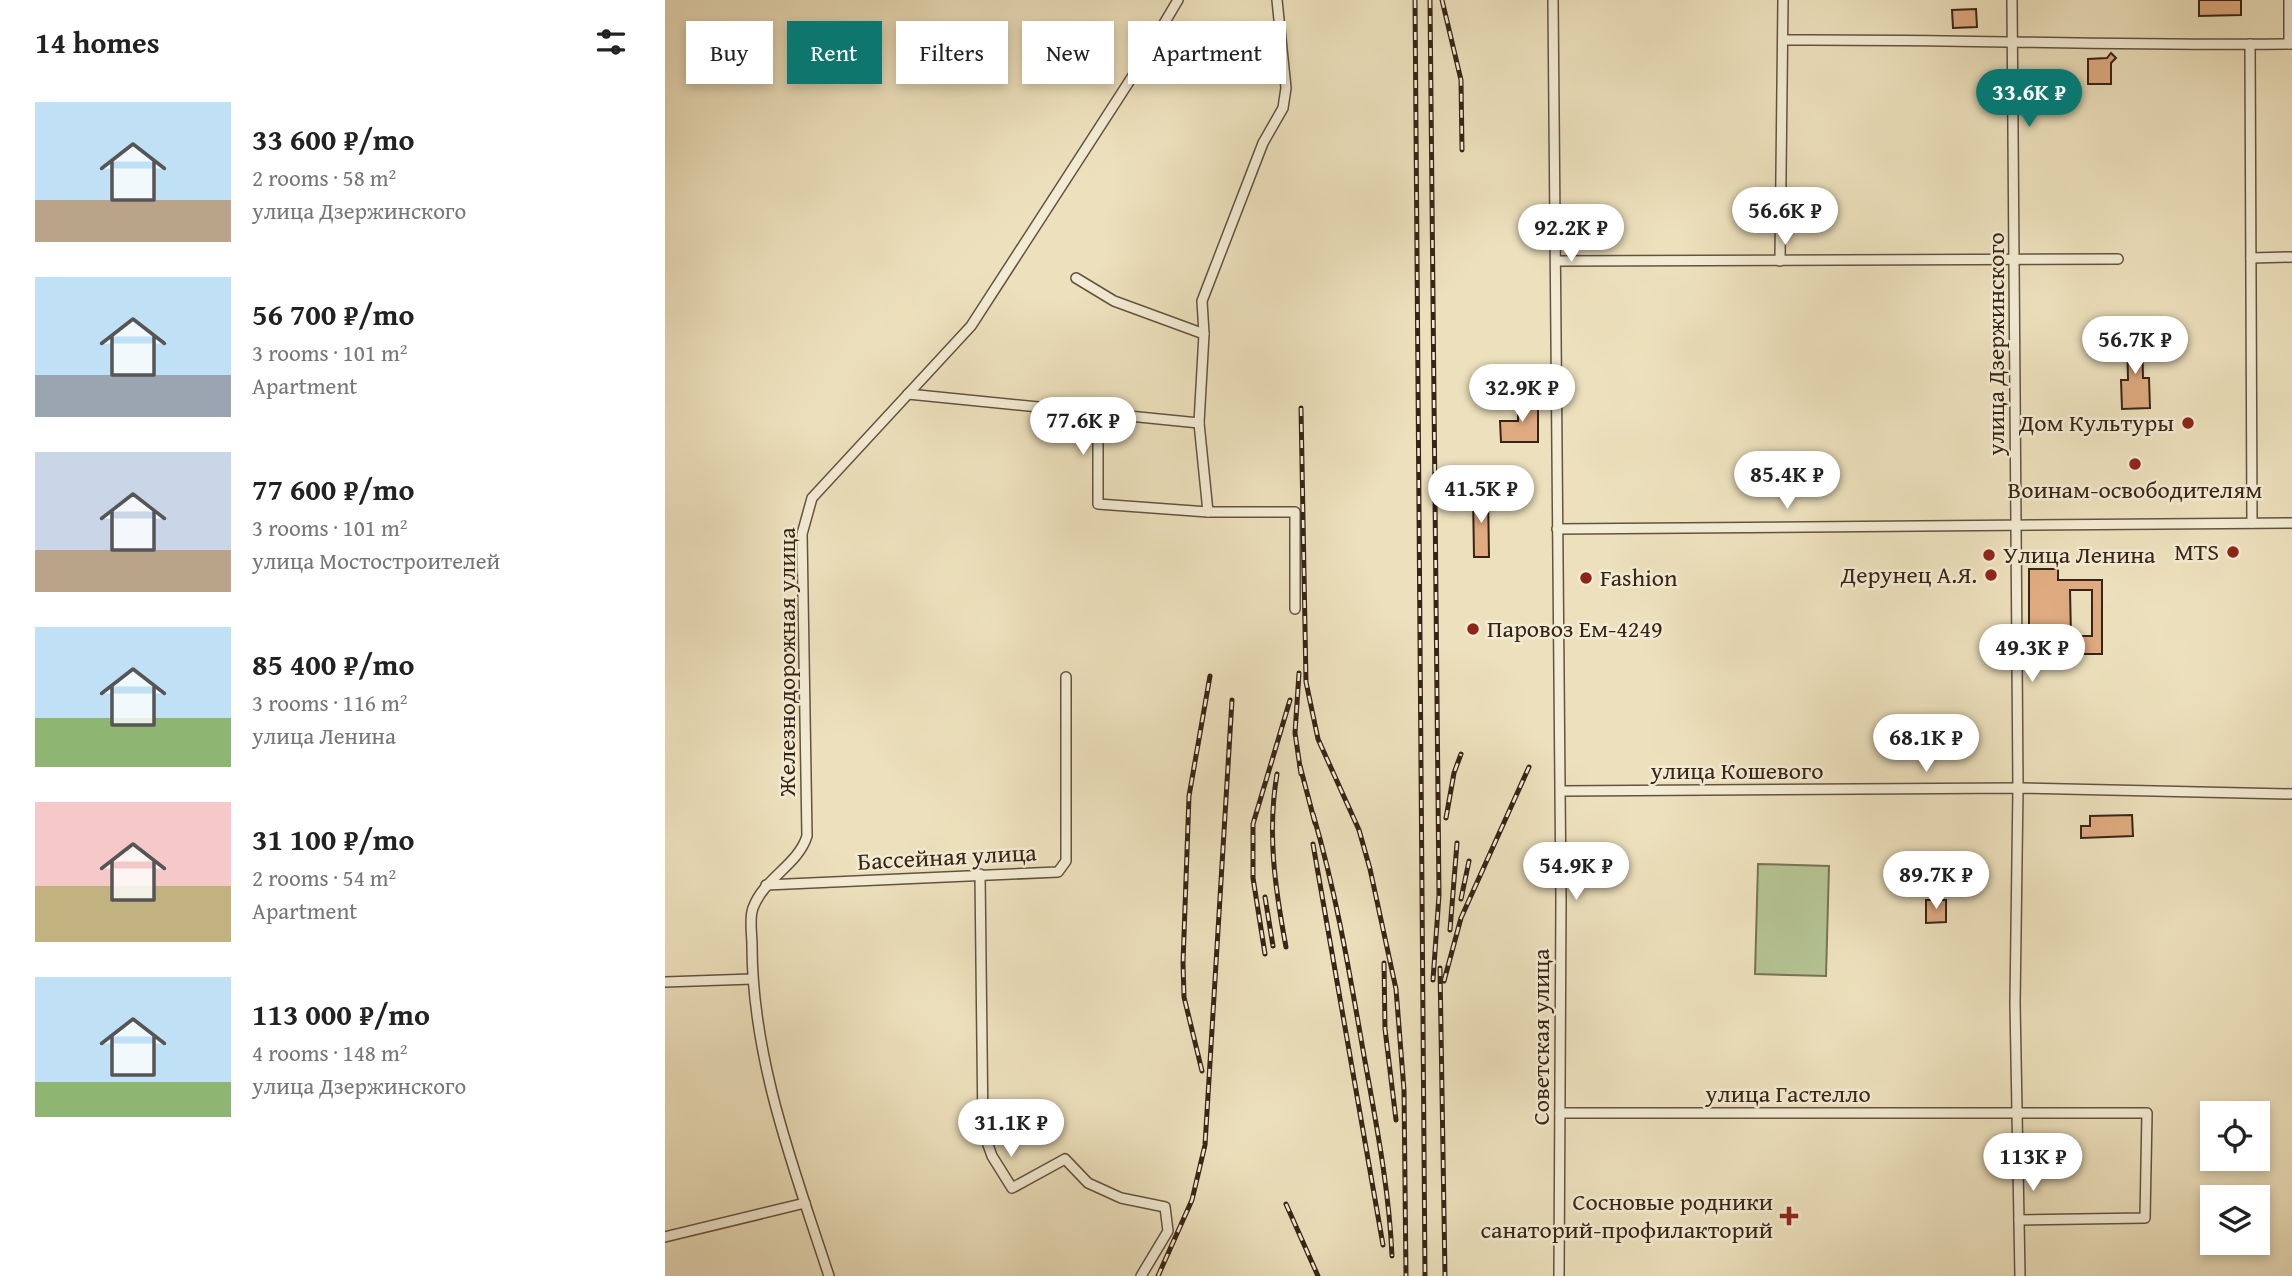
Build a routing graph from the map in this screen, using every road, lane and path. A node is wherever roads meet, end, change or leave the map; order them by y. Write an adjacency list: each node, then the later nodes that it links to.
1 (1178, 0): 19 (street, Железнодорожная улица)
2 (1276, 0): 18 (street)
3 (1553, 0): 15 (street, Советская улица)
4 (1783, 0): 7 (street)
5 (2012, 0): 8 (street, улица Дзержинского)
6 (2289, 0): 10 (street)
7 (1784, 40): 8 (street); 16 (street)
8 (2011, 41): 9 (street); 12 (street, улица Дзержинского)
9 (2250, 44): 10 (street); 14 (street)
10 (2290, 44)
11 (2292, 257): 14 (street)
12 (2015, 258): 13 (street); 16 (street); 23 (street, улица Дзержинского)
13 (2118, 258)
14 (2251, 258): 24 (street)
15 (1556, 261): 16 (street); 26 (street, Советская улица)
16 (1780, 261)
17 (1076, 278): 18 (street)
18 (1204, 334): 21 (street)
19 (908, 394): 20 (street); 33 (street, Железнодорожная улица)
20 (1098, 411): 21 (street); 22 (street)
21 (1199, 423): 22 (street)
22 (1208, 512): 27 (street)
23 (2016, 523): 24 (street); 26 (street); 29 (street, улица Дзержинского)
24 (2252, 523): 25 (street)
25 (2292, 523)
26 (1557, 528): 30 (street, Советская улица)
27 (1295, 609)
28 (1066, 677): 32 (street, Бассейная улица)
29 (2018, 788): 30 (street, улица Кошевого); 31 (street, улица Кошевого); 36 (street, улица Дзержинского)
30 (1561, 791): 37 (street, Советская улица)
31 (2292, 794)
32 (980, 874): 33 (street, Бассейная улица); 42 (street)
33 (766, 886): 34 (street)
34 (752, 979): 35 (street); 38 (street)
35 (670, 982)
36 (2016, 1112): 37 (street, улица Гастелло); 39 (street, улица Дзержинского); 39 (street, улица Гастелло)
37 (1560, 1113): 43 (street, Советская улица)
38 (805, 1203): 40 (street); 41 (street)
39 (2019, 1220): 44 (street, улица Дзержинского)
40 (665, 1237)
41 (829, 1276)
42 (1141, 1276)
43 (1559, 1276)
44 (2020, 1276)

